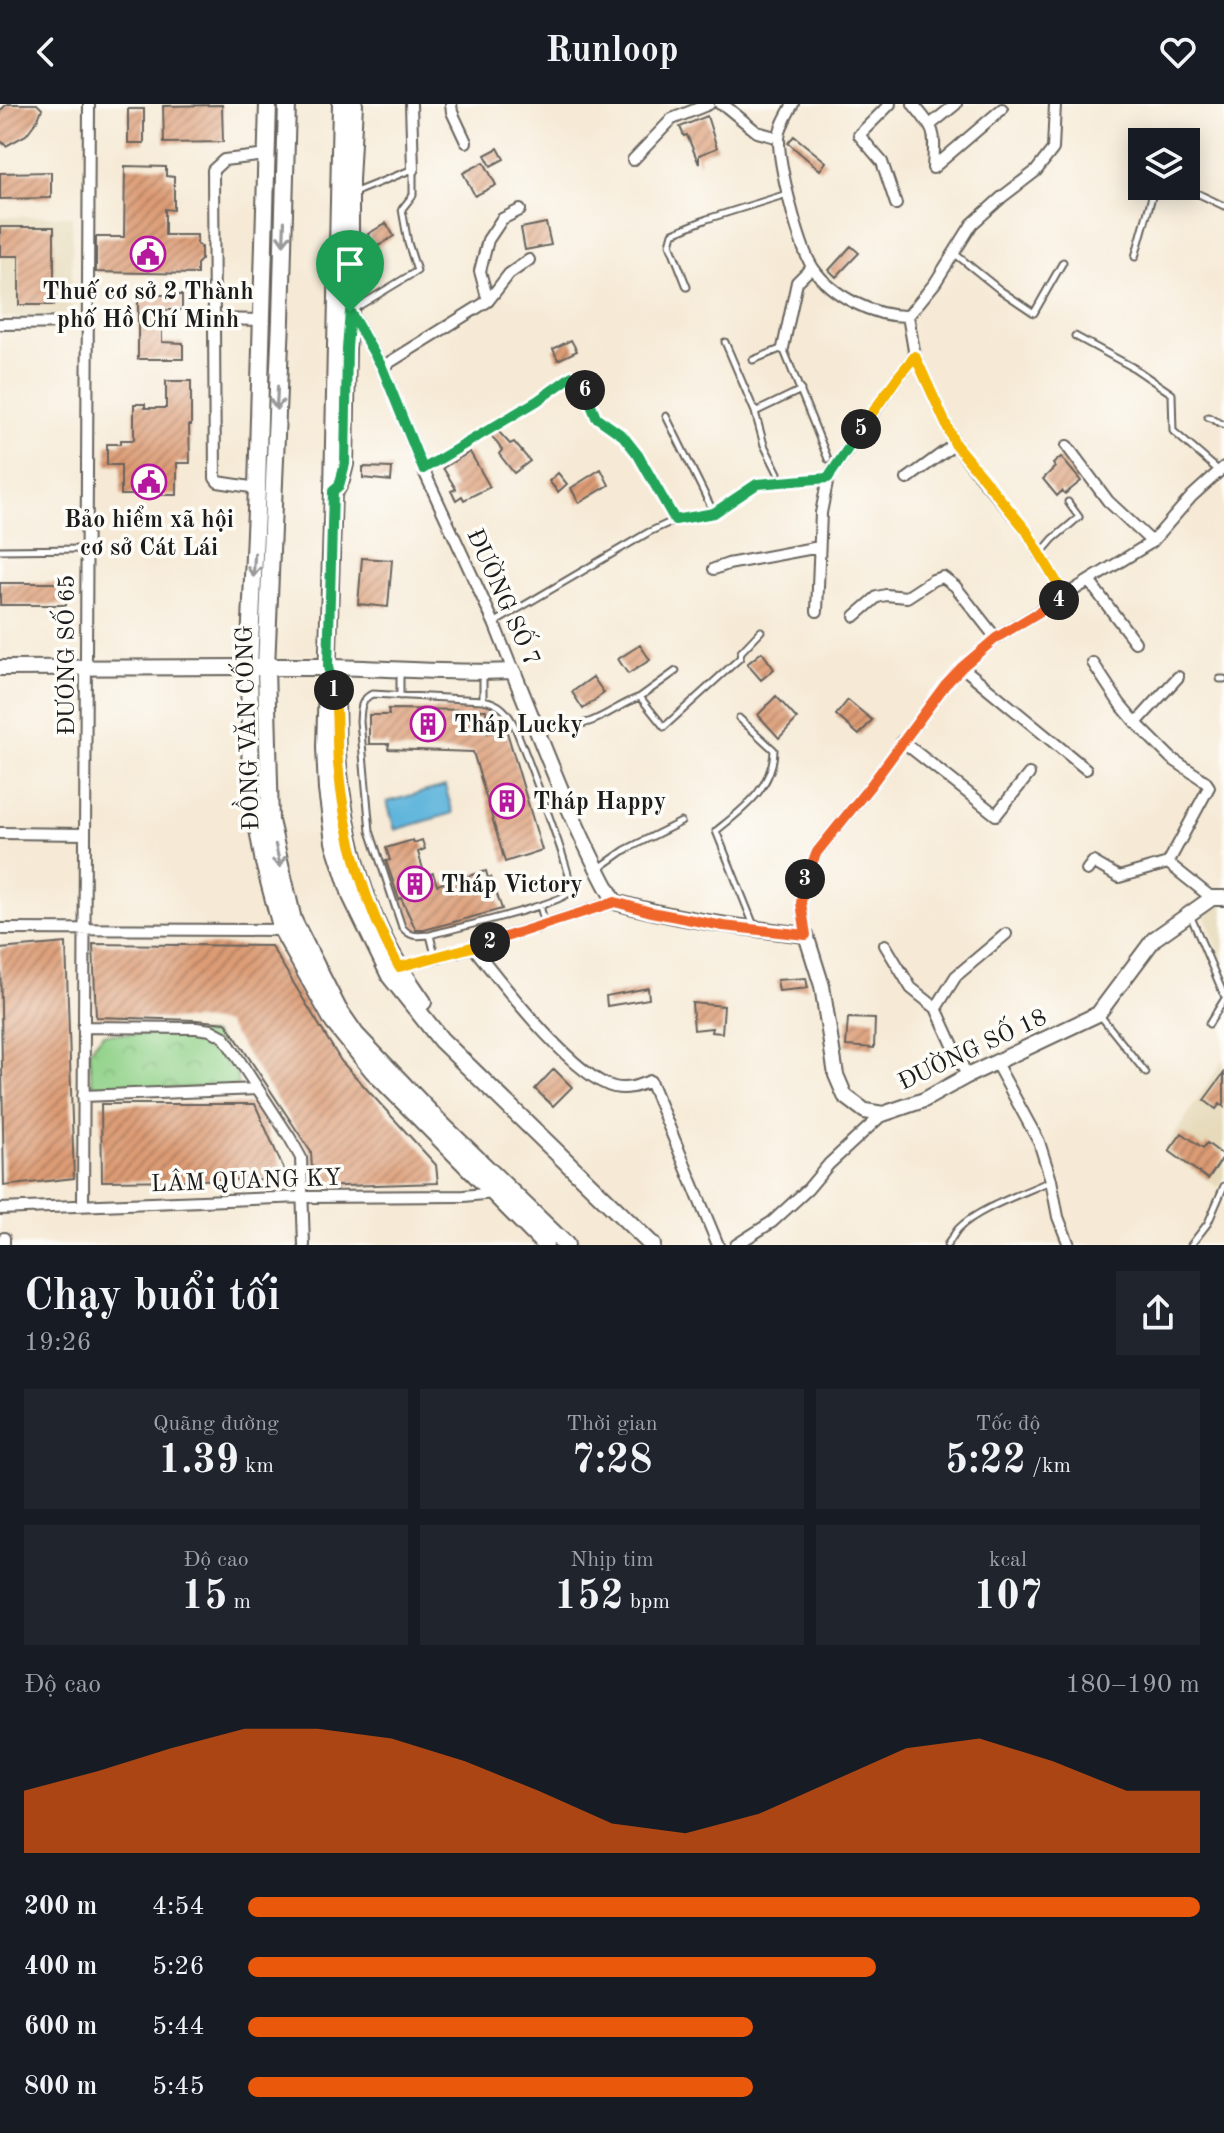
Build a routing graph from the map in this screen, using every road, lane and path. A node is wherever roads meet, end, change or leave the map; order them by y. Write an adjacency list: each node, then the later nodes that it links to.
1 (89, 104): 42 (street, ĐƯƠNG SỐ 65)
2 (268, 104): 19 (main road, ĐỒNG VĂN CỐNG)
3 (287, 104): 20 (main road, ĐỒNG VĂN CỐNG)
4 (341, 104): 37 (main road)
5 (354, 104): 24 (main road)
6 (411, 104): 22 (street)
7 (451, 104): 18 (street)
8 (709, 104): 21 (street)
9 (720, 104): 17 (street)
10 (793, 104): 17 (street)
11 (890, 104): 27 (street)
12 (913, 104): 16 (street)
13 (956, 104): 16 (street)
14 (1055, 104): 30 (street)
15 (1002, 109): 16 (street)
16 (930, 125)
17 (779, 138): 23 (street)
18 (466, 142)
19 (267, 155): 20 (main road); 39 (street); 40 (main road, ĐỒNG VĂN CỐNG)
20 (286, 155): 41 (main road, ĐỒNG VĂN CỐNG, one-way to 41)
21 (633, 160)
22 (413, 169): 24 (lane); 37 (lane)
23 (788, 193): 34 (street); 35 (lane)
24 (350, 194): 37 (main road)
25 (1200, 195): 28 (lane)
26 (1151, 200): 31 (lane)
27 (896, 204)
28 (1224, 206)
29 (520, 210): 36 (street)
30 (953, 252): 33 (lane); 38 (street)
31 (1135, 257)
32 (529, 260): 36 (street)
33 (1063, 262)
34 (812, 267): 38 (street); 46 (street)
35 (687, 287)
36 (488, 301): 49 (street)
37 (343, 311): 49 (street, ĐƯỜNG SỐ 7); 83 (main road)
38 (908, 316): 47 (street)
39 (215, 319): 40 (street); 63 (street)
40 (262, 320): 41 (main road); 63 (main road, ĐỒNG VĂN CỐNG)
41 (281, 320): 63 (main road, ĐỒNG VĂN CỐNG, one-way to 63)
42 (87, 323): 43 (street); 69 (street, ĐƯƠNG SỐ 65)
43 (0, 324)
44 (1075, 336): 59 (lane)
45 (725, 342): 51 (lane)
46 (783, 348): 48 (lane); 50 (lane)
47 (915, 356): 55 (street); 61 (street)
48 (753, 360)
49 (382, 367): 58 (street, ĐƯỜNG SỐ 7)
50 (801, 390): 51 (lane); 57 (lane)
51 (755, 412): 60 (lane)
52 (666, 416): 65 (lane)
53 (1208, 417): 54 (lane)
54 (1224, 425)
55 (955, 444): 62 (street); 71 (street)
56 (1067, 446): 67 (street)
57 (828, 459)
58 (423, 469): 66 (lane); 77 (street, ĐƯỜNG SỐ 7)
59 (1221, 469): 67 (street)
60 (778, 473)
61 (828, 478): 65 (lane); 68 (street)
62 (907, 479)
63 (265, 488): 82 (main road, ĐỒNG VĂN CỐNG, one-way to 82)
64 (1068, 502): 71 (lane)
65 (714, 513): 66 (lane)
66 (675, 520): 77 (lane)
67 (1152, 542): 73 (street)
68 (819, 547): 72 (street); 75 (street)
69 (86, 549): 70 (lane); 86 (street, ĐƯƠNG SỐ 65)
70 (0, 550)
71 (1040, 554): 74 (street)
72 (714, 569)
73 (1089, 581): 74 (street); 80 (street)
74 (1065, 596): 79 (street)
75 (817, 611)
76 (855, 616): 79 (street)
77 (494, 623): 88 (street, ĐƯỜNG SỐ 7)
78 (761, 631): 93 (lane)
79 (996, 638): 84 (street)
80 (1135, 642)
81 (1093, 663): 96 (street)
82 (258, 667): 83 (main road); 86 (street); 115 (main road, ĐỒNG VĂN CỐNG); 136 (main road, ĐỒNG VĂN CỐNG, one-way to 136)
83 (328, 667): 87 (street); 122 (main road); 143 (main road)
84 (962, 667): 98 (street); 99 (street)
85 (0, 668): 86 (street)
86 (85, 668): 103 (street, ĐƯƠNG SỐ 65)
87 (400, 668): 90 (street); 92 (lane)
88 (513, 671): 90 (street); 97 (street, ĐƯỜNG SỐ 7)
89 (676, 671): 93 (lane)
90 (483, 672): 94 (lane)
91 (1178, 677): 96 (street)
92 (400, 696): 94 (lane); 117 (lane)
93 (640, 697): 97 (lane)
94 (483, 700): 109 (lane)
95 (739, 718): 114 (lane)
96 (1136, 723): 104 (street)
97 (538, 732): 105 (street, ĐƯỜNG SỐ 7)
98 (902, 741): 100 (street); 118 (street)
99 (1086, 769)
100 (1029, 774)
101 (681, 822): 105 (lane)
102 (0, 833): 103 (street)
103 (85, 834): 112 (street, ĐƯƠNG SỐ 65)
104 (1168, 863): 106 (street); 107 (street)
105 (597, 870): 108 (street, ĐƯỜNG SỐ 7)
106 (1087, 870)
107 (1218, 898): 110 (street, ĐƯỜNG SỐ 18)
108 (615, 902): 111 (street); 114 (street)
109 (540, 906): 111 (lane); 117 (lane)
110 (1189, 913): 123 (lane); 125 (street, ĐƯỜNG SỐ 18)
111 (545, 925): 120 (street)
112 (84, 928): 113 (street); 115 (street); 127 (street, ĐƯƠNG SỐ 65)
113 (0, 929)
114 (755, 929): 118 (street)
115 (282, 930): 136 (main road, ĐỒNG VĂN CỐNG)
116 (1006, 934): 124 (street)
117 (430, 935): 121 (lane)
118 (806, 935): 133 (street)
119 (885, 945): 124 (street)
120 (473, 947): 121 (street); 145 (street)
121 (435, 956): 122 (street)
122 (399, 967): 144 (main road)
123 (1224, 998): 126 (lane)
124 (936, 1008): 130 (street)
125 (1098, 1014): 128 (street, ĐƯỜNG SỐ 18); 129 (lane)
126 (1209, 1024)
127 (83, 1027): 131 (street); 132 (street, ĐƯƠNG SỐ 65)
128 (996, 1063): 130 (street, ĐƯỜNG SỐ 18); 134 (street)
129 (1146, 1073)
130 (967, 1076): 133 (street, ĐƯỜNG SỐ 18)
131 (258, 1089): 132 (street); 137 (street)
132 (83, 1096): 138 (street, ĐƯƠNG SỐ 65)
133 (883, 1114): 146 (street, ĐƯỜNG SỐ 18)
134 (1051, 1180): 147 (lane); 148 (street)
135 (1224, 1186): 149 (lane)
136 (499, 1189): 137 (street, LÂM QUANG KY); 141 (main road, ĐỒNG VĂN CỐNG); 142 (main road, ĐỒNG VĂN CỐNG)
137 (304, 1197): 138 (street, LÂM QUANG KY); 140 (street)
138 (83, 1206): 139 (street, LÂM QUANG KY)
139 (0, 1209)
140 (304, 1245)
141 (545, 1245)
142 (566, 1245)
143 (652, 1245)
144 (665, 1245)
145 (718, 1245)
146 (736, 1245)
147 (947, 1245)
148 (1069, 1245)
149 (1191, 1245)

